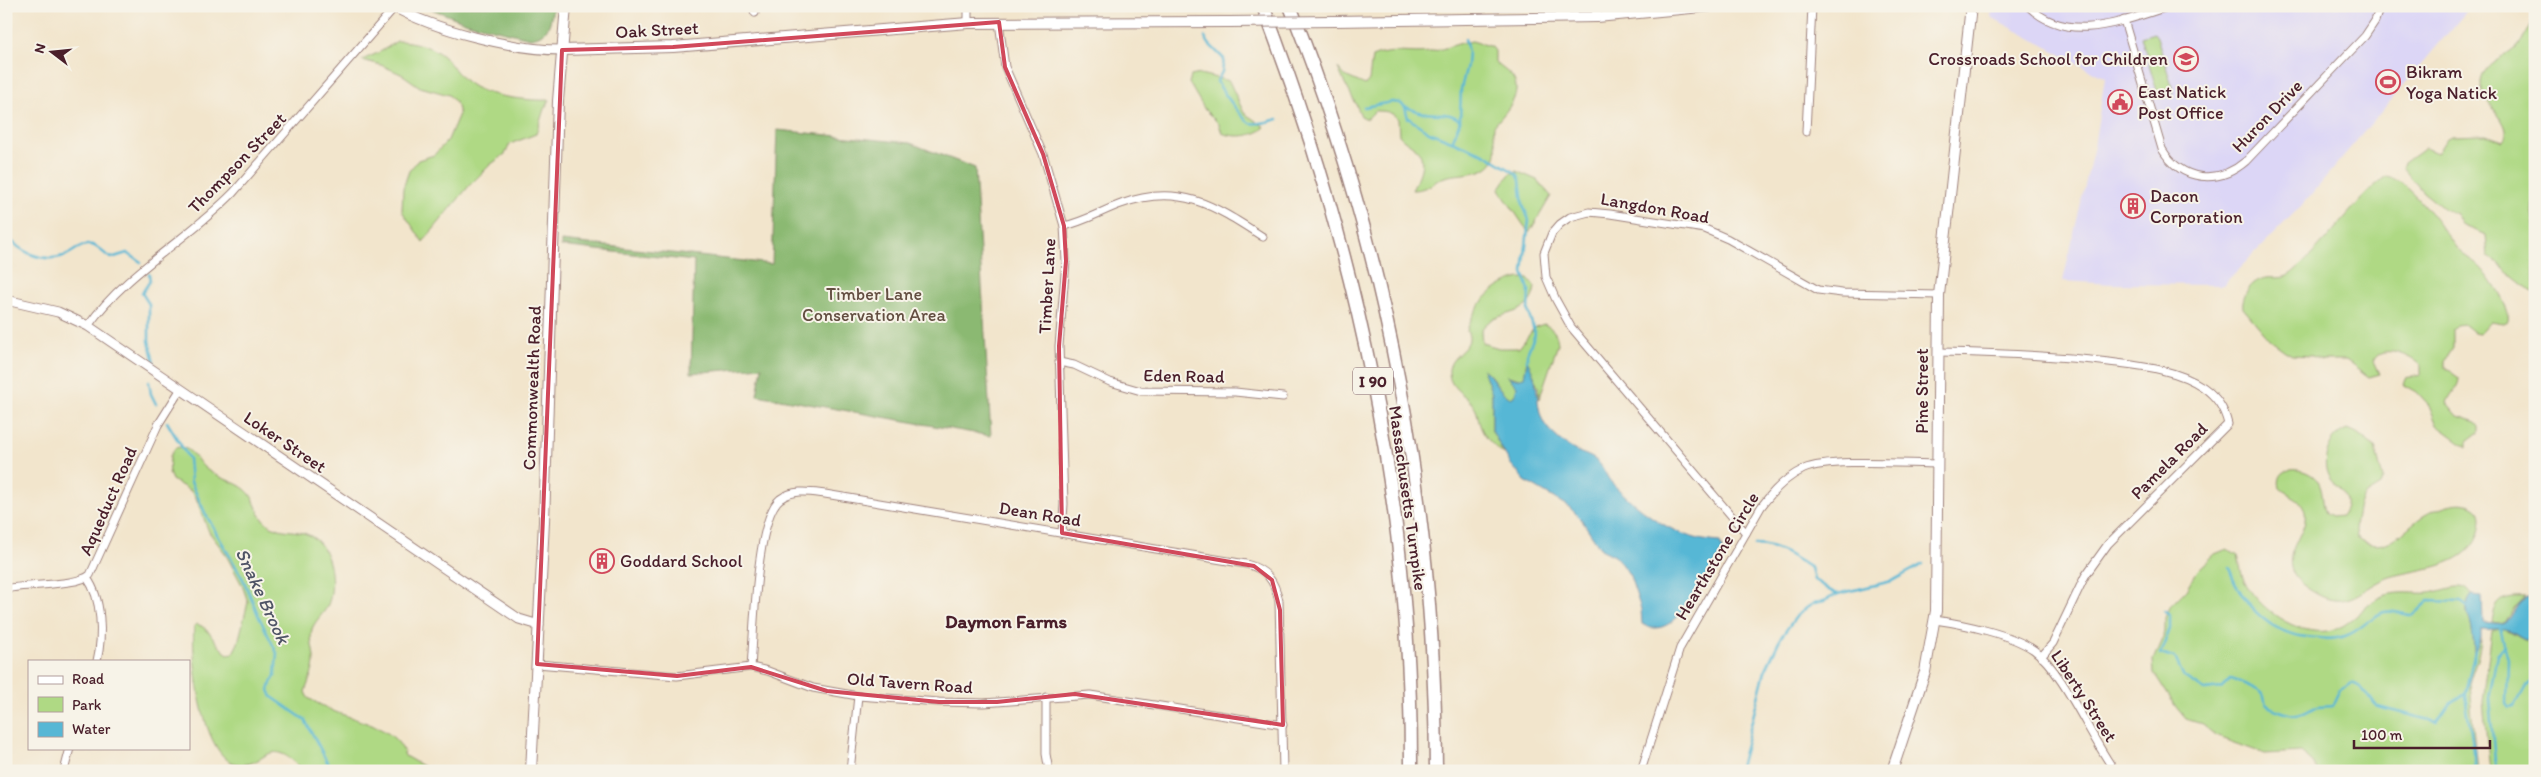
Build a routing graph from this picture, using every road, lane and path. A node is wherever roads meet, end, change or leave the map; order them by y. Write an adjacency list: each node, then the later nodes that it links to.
1 (566, 6): 16 (main road, Commonwealth Road)
2 (968, 6): 15 (street)
3 (1263, 6): 47 (highway, Massachusetts Turnpike / I 90)
4 (1290, 6): 48 (highway, Massachusetts Turnpike / I 90)
5 (1712, 6): 12 (main road, Oak Street)
6 (1812, 6): 17 (street)
7 (1971, 6): 20 (main road, Pine Street)
8 (2028, 6): 13 (street)
9 (2170, 6): 13 (street)
10 (2380, 6): 13 (street, Huron Drive)
11 (393, 7): 16 (street); 22 (street, Thompson Street)
12 (1596, 11): 14 (main road, Oak Street, bridge)
13 (2124, 20)
14 (999, 22): 15 (main road, Oak Street); 18 (street, Timber Lane)
15 (968, 23): 16 (main road, Oak Street)
16 (562, 50): 33 (main road, Commonwealth Road)
17 (1806, 132)
18 (1064, 226): 19 (street); 24 (street, Timber Lane)
19 (1263, 237)
20 (1939, 295): 23 (main road, Pine Street); 29 (street, Langdon Road)
21 (6, 300): 22 (street, Loker Street)
22 (88, 326): 25 (street, Loker Street)
23 (1938, 352): 27 (main road, Pine Street); 34 (street, Pamela Road)
24 (1059, 362): 26 (street, Eden Road); 28 (street, Timber Lane)
25 (180, 390): 30 (street, Aqueduct Road); 33 (street, Loker Street)
26 (1283, 397)
27 (1938, 464): 29 (street, Hearthstone Circle); 32 (main road, Pine Street)
28 (1062, 533): 37 (street, Dean Road); 40 (street, Dean Road)
29 (1746, 534): 49 (street, Hearthstone Circle)
30 (87, 578): 31 (street, Aqueduct Road); 35 (street)
31 (6, 589)
32 (1935, 620): 34 (street, Liberty Street); 50 (main road, Pine Street)
33 (540, 625): 36 (main road, Commonwealth Road)
34 (2041, 656): 51 (street, Liberty Street)
35 (97, 660)
36 (537, 664): 37 (street, Old Tavern Road); 43 (main road, Commonwealth Road)
37 (751, 667): 38 (street, Old Tavern Road)
38 (858, 696): 39 (street, Old Tavern Road); 44 (street)
39 (1046, 697): 40 (street, Old Tavern Road); 45 (street)
40 (1284, 725): 46 (street, Dean Road)
41 (69, 750): 42 (street)
42 (64, 771)
43 (531, 771)
44 (850, 771)
45 (1049, 771)
46 (1283, 771)
47 (1411, 771)
48 (1436, 771)
49 (1641, 771)
50 (1892, 771)
51 (2115, 771)

